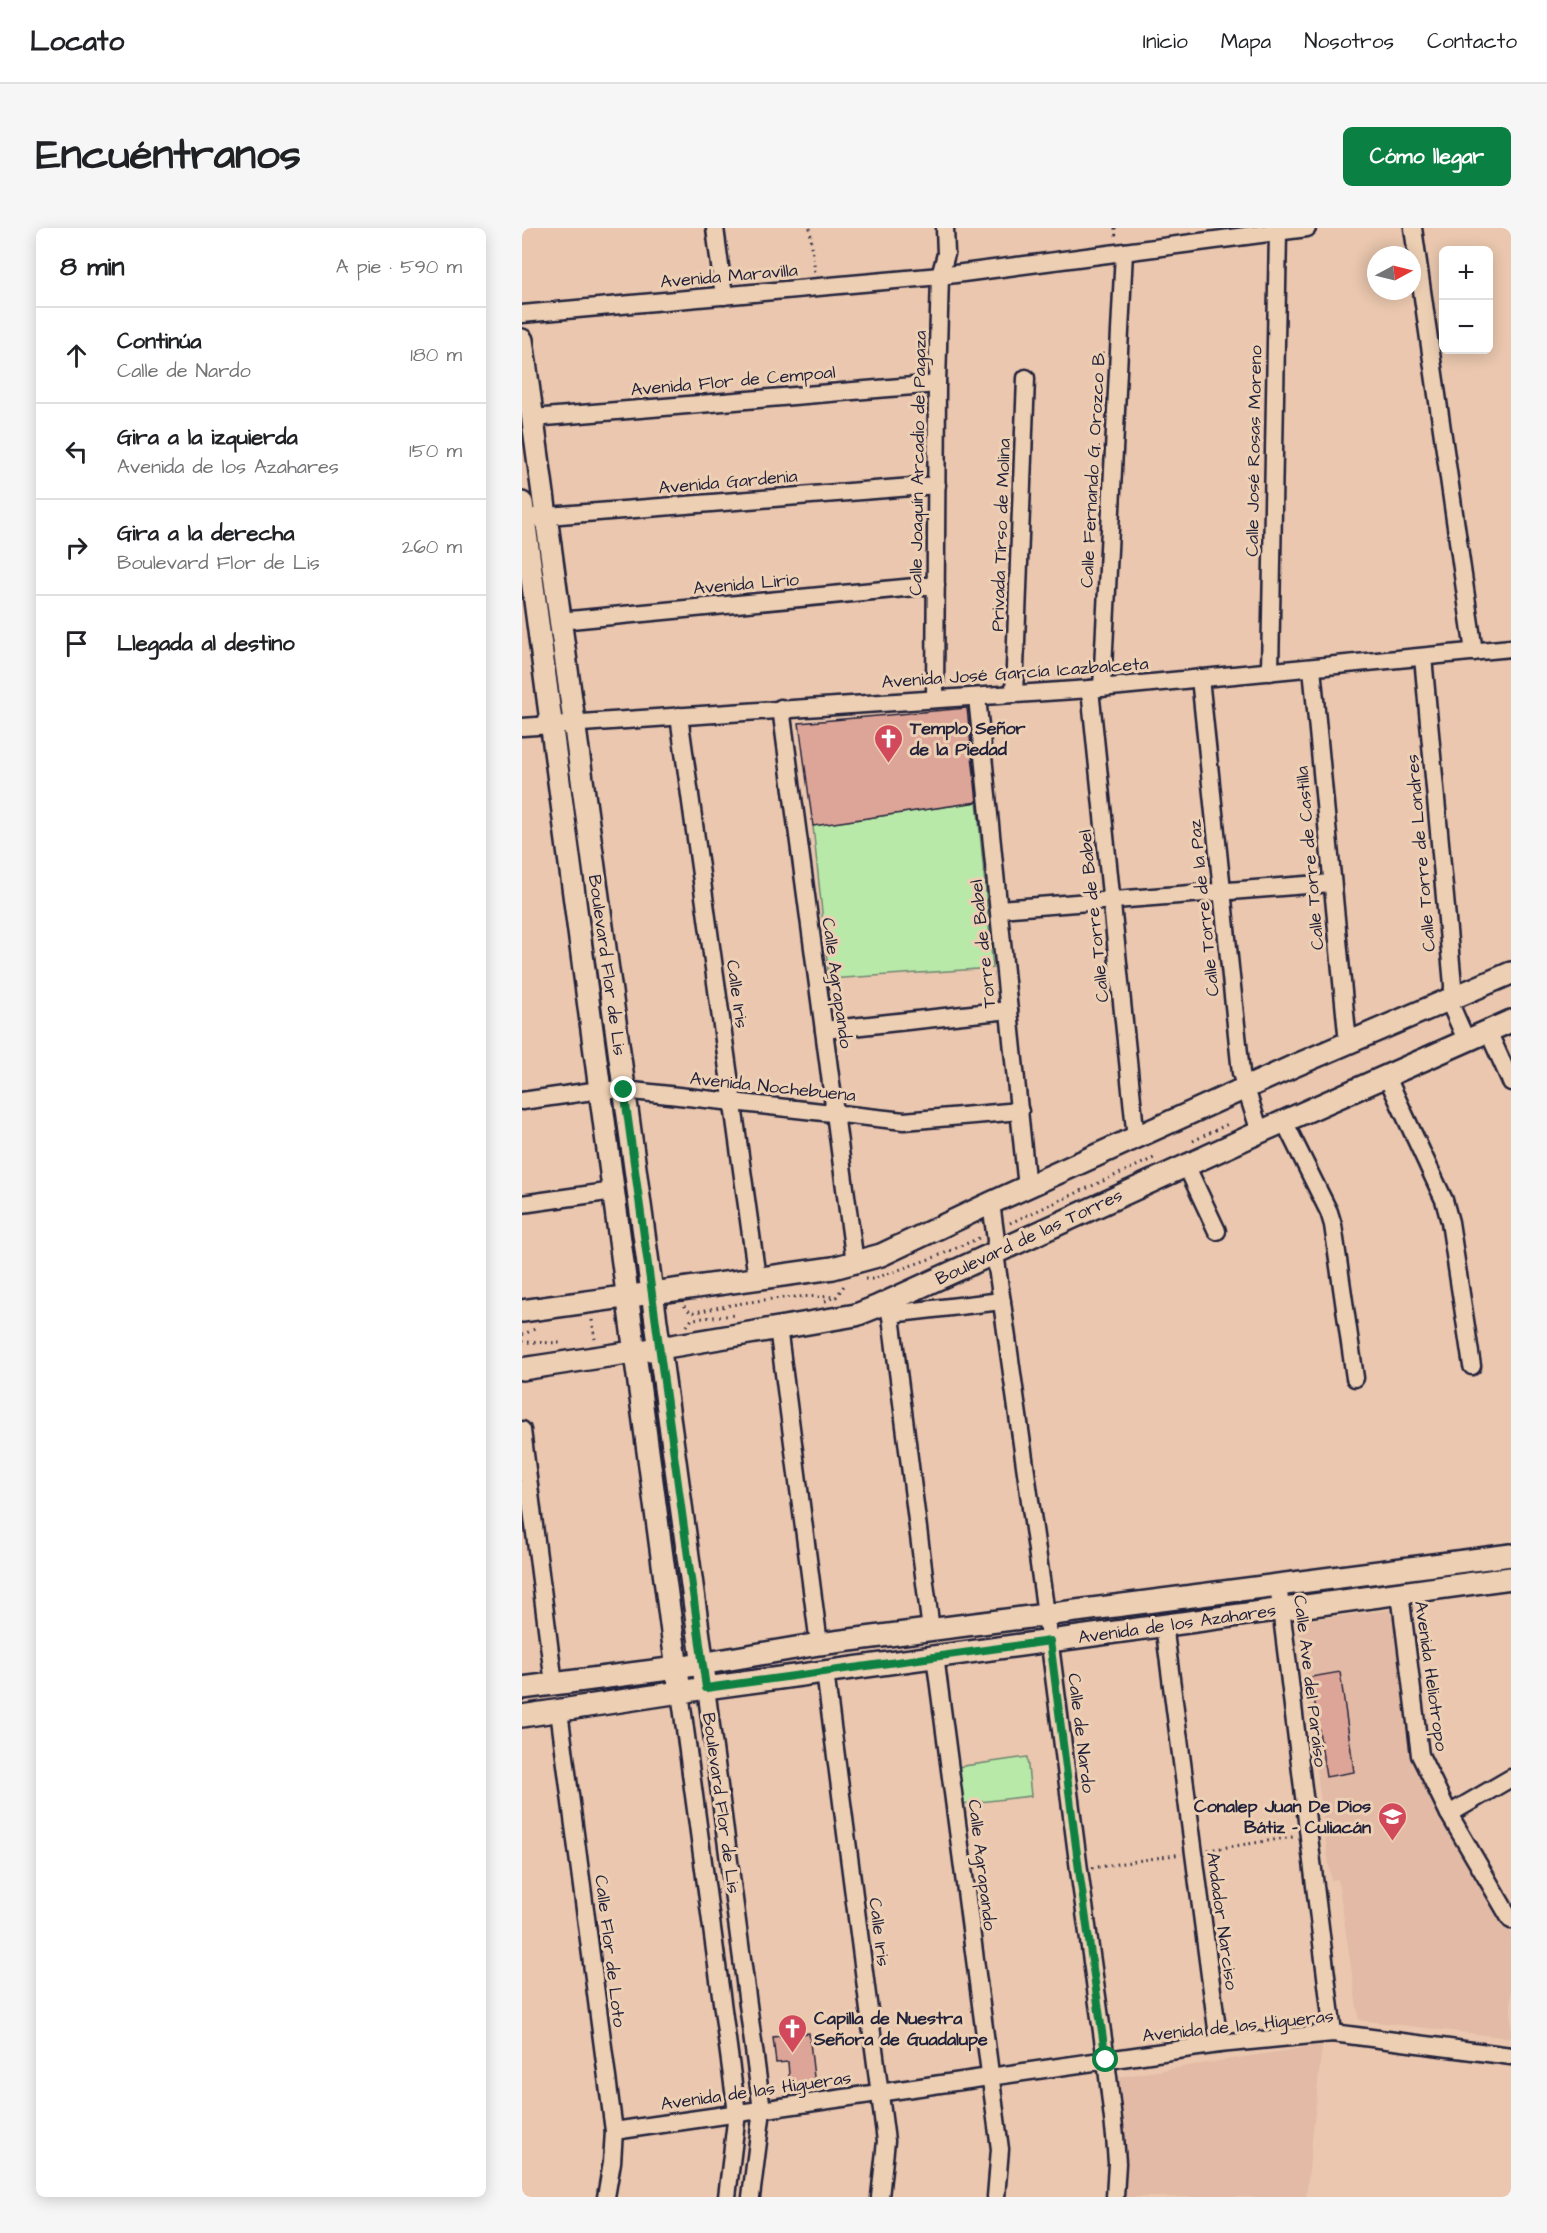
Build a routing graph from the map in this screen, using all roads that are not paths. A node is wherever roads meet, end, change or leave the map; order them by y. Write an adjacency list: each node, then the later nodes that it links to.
1 (715, 228): 8 (street)
2 (945, 228): 7 (street, Calle Joaquín Arcadio de Pagaza)
3 (1307, 228): 5 (street, Avenida Maravilla)
4 (1413, 228): 21 (street)
5 (1278, 232): 6 (street, Avenida Maravilla); 24 (street, Calle José Rosas Moreno)
6 (1124, 252): 7 (street, Avenida Maravilla); 26 (street, Calle Fernando G. Orozco B.)
7 (940, 276): 8 (street, Avenida Maravilla); 12 (street, Calle Joaquín Arcadio de Pagaza)
8 (724, 296): 9 (street, Avenida Maravilla)
9 (522, 314)
10 (522, 340): 13 (street, Boulevard Flor de Lis)
11 (1026, 378): 27 (street, Privada Tirso de Molina)
12 (938, 384): 13 (street, Avenida Flor de Cempoal); 14 (street, Calle Joaquín Arcadio de Pagaza)
13 (533, 418): 16 (street, Boulevard Flor de Lis)
14 (937, 485): 16 (street, Avenida Gardenia); 17 (street, Calle Joaquín Arcadio de Pagaza)
15 (523, 513): 16 (street, Avenida Gardenia); 19 (street, Boulevard Flor de Lis)
16 (546, 517): 18 (street, Boulevard Flor de Lis)
17 (936, 585): 18 (street, Avenida Lirio); 29 (street, Calle Joaquín Arcadio de Pagaza)
18 (560, 621): 32 (street, Boulevard Flor de Lis)
19 (530, 622): 33 (street, Boulevard Flor de Lis)
20 (1511, 648): 21 (street, Avenida José García Icazbalceta)
21 (1474, 652): 22 (street, Avenida José García Icazbalceta)
22 (1423, 657): 23 (street, Avenida José García Icazbalceta); 40 (street, Calle Torre de Londres)
23 (1312, 668): 24 (street, Avenida José García Icazbalceta); 35 (street, Calle Torre de Castilla)
24 (1270, 672): 25 (street, Avenida José García Icazbalceta)
25 (1200, 678): 26 (street, Avenida José García Icazbalceta); 36 (street, Calle Torre de la Paz)
26 (1096, 688): 27 (street, Avenida José García Icazbalceta); 37 (street, Calle Torre de Babel)
27 (1014, 694): 28 (street, Avenida José García Icazbalceta)
28 (977, 697): 29 (street, Avenida José García Icazbalceta); 38 (street, Torre de Babel)
29 (935, 699): 30 (street, Avenida José García Icazbalceta)
30 (781, 708): 31 (street, Avenida José García Icazbalceta); 43 (street, Calle Agrapando)
31 (680, 716): 32 (street, Avenida José García Icazbalceta); 53 (street, Calle Iris)
32 (574, 723): 33 (street, Avenida José García Icazbalceta); 51 (street, Boulevard Flor de Lis)
33 (551, 724): 34 (street, Avenida José García Icazbalceta); 50 (street, Boulevard Flor de Lis)
34 (522, 728)
35 (1332, 883): 36 (street); 46 (street, Calle Torre de Castilla)
36 (1222, 892): 37 (street); 49 (street, Calle Torre de la Paz)
37 (1112, 900): 38 (street); 58 (street, Calle Torre de Babel)
38 (999, 909): 41 (street, Torre de Babel)
39 (1511, 974): 40 (street)
40 (1452, 999): 45 (street, Calle Torre de Londres); 46 (street)
41 (1009, 1010): 43 (street); 54 (street, Torre de Babel)
42 (1511, 1021): 44 (street, Boulevard de las Torres)
43 (824, 1029): 55 (street, Calle Agrapando)
44 (1488, 1031): 45 (street, Boulevard de las Torres); 48 (street)
45 (1467, 1042): 47 (street, Boulevard de las Torres)
46 (1348, 1044): 49 (street)
47 (1386, 1075): 56 (street, Boulevard de las Torres); 76 (street)
48 (1511, 1082)
49 (1245, 1089): 57 (street, Calle Torre de la Paz); 58 (street)
50 (600, 1090): 51 (street, Avenida Nochebuena); 52 (street, Avenida Nochebuena); 61 (street, Boulevard Flor de Lis)
51 (624, 1090): 53 (street, Avenida Nochebuena); 68 (street, Boulevard Flor de Lis)
52 (522, 1101)
53 (732, 1101): 55 (street, Avenida Nochebuena); 67 (street, Calle Iris)
54 (1020, 1111): 55 (street, Avenida Nochebuena); 60 (street, Torre de Babel)
55 (835, 1113): 66 (street, Calle Agrapando)
56 (1284, 1121): 57 (street, Boulevard de las Torres); 78 (street)
57 (1260, 1132): 59 (street, Boulevard de las Torres)
58 (1136, 1138): 60 (street)
59 (1186, 1165): 64 (street); 65 (street, Boulevard de las Torres)
60 (1027, 1188): 62 (street)
61 (614, 1191): 63 (street); 69 (street, Boulevard Flor de Lis)
62 (990, 1203): 65 (street, Calle de Nardo); 66 (street)
63 (522, 1204)
64 (1217, 1231)
65 (995, 1253): 70 (street, Calle de Nardo); 71 (street, Boulevard de las Torres)
66 (855, 1263): 67 (street)
67 (757, 1278): 68 (street)
68 (652, 1294): 69 (street); 74 (street, Boulevard Flor de Lis)
69 (628, 1296): 72 (street); 75 (street, Boulevard Flor de Lis)
70 (1002, 1300): 71 (street); 85 (street, Calle de Nardo)
71 (890, 1307): 73 (street, Boulevard de las Torres); 87 (street)
72 (522, 1311)
73 (778, 1327): 74 (street, Boulevard de las Torres); 89 (street)
74 (660, 1348): 75 (street, Boulevard de las Torres); 91 (street, Boulevard Flor de Lis)
75 (635, 1352): 77 (street, Boulevard de las Torres); 92 (street, Boulevard Flor de Lis)
76 (1472, 1366)
77 (522, 1369)
78 (1355, 1378)
79 (522, 1430): 94 (street)
80 (1511, 1555): 82 (street, Avenida de los Azahares)
81 (1511, 1578): 83 (street, Avenida de los Azahares)
82 (1278, 1584): 84 (street, Calle Ave del Paraíso); 85 (street, Avenida de los Azahares)
83 (1400, 1593): 84 (street, Avenida de los Azahares); 101 (street, Avenida Heliotropo)
84 (1281, 1609): 86 (street, Avenida de los Azahares); 103 (street, Calle Ave del Paraíso)
85 (1047, 1614): 87 (street, Avenida de los Azahares); 88 (street, Calle de Nardo)
86 (1164, 1625): 88 (street, Avenida de los Azahares); 104 (street, Andador Narciso)
87 (931, 1630): 89 (street, Avenida de los Azahares)
88 (1050, 1641): 90 (street, Avenida de los Azahares); 106 (street, Calle de Nardo)
89 (819, 1644): 91 (street, Avenida de los Azahares)
90 (935, 1656): 93 (street, Avenida de los Azahares); 107 (street, Calle Agrapando)
91 (702, 1664): 92 (street, Avenida de los Azahares); 96 (street, Boulevard Flor de Lis)
92 (677, 1668): 94 (street, Avenida de los Azahares); 97 (street, Boulevard Flor de Lis)
93 (825, 1672): 96 (street, Avenida de los Azahares); 108 (street, Calle Iris)
94 (554, 1684): 95 (street, Avenida de los Azahares)
95 (522, 1688)
96 (706, 1688): 97 (street, Avenida de los Azahares); 109 (street, Boulevard Flor de Lis)
97 (680, 1692): 98 (street, Avenida de los Azahares); 110 (street, Boulevard Flor de Lis)
98 (559, 1711): 99 (street, Avenida de los Azahares); 111 (street, Calle Flor de Loto)
99 (522, 1716)
100 (1511, 1778): 101 (street)
101 (1449, 1814): 102 (street, Avenida Heliotropo)
102 (1511, 1920)
103 (1333, 2033): 104 (street, Avenida de las Higueras); 105 (street, Avenida de las Higueras)
104 (1219, 2044): 106 (street, Avenida de las Higueras)
105 (1511, 2056)
106 (1106, 2060): 107 (street, Avenida de las Higueras); 117 (street, Calle de Nardo)
107 (990, 2078): 108 (street, Avenida de las Higueras); 116 (street, Calle Agrapando)
108 (880, 2092): 109 (street, Avenida de las Higueras); 115 (street, Calle Iris)
109 (762, 2110): 110 (street, Avenida de las Higueras); 114 (street, Boulevard Flor de Lis)
110 (737, 2113): 111 (street, Avenida de las Higueras); 113 (street, Boulevard Flor de Lis)
111 (614, 2131): 112 (street, Calle Flor de Loto)
112 (606, 2197)
113 (727, 2197)
114 (751, 2197)
115 (880, 2197)
116 (996, 2197)
117 (1114, 2197)

